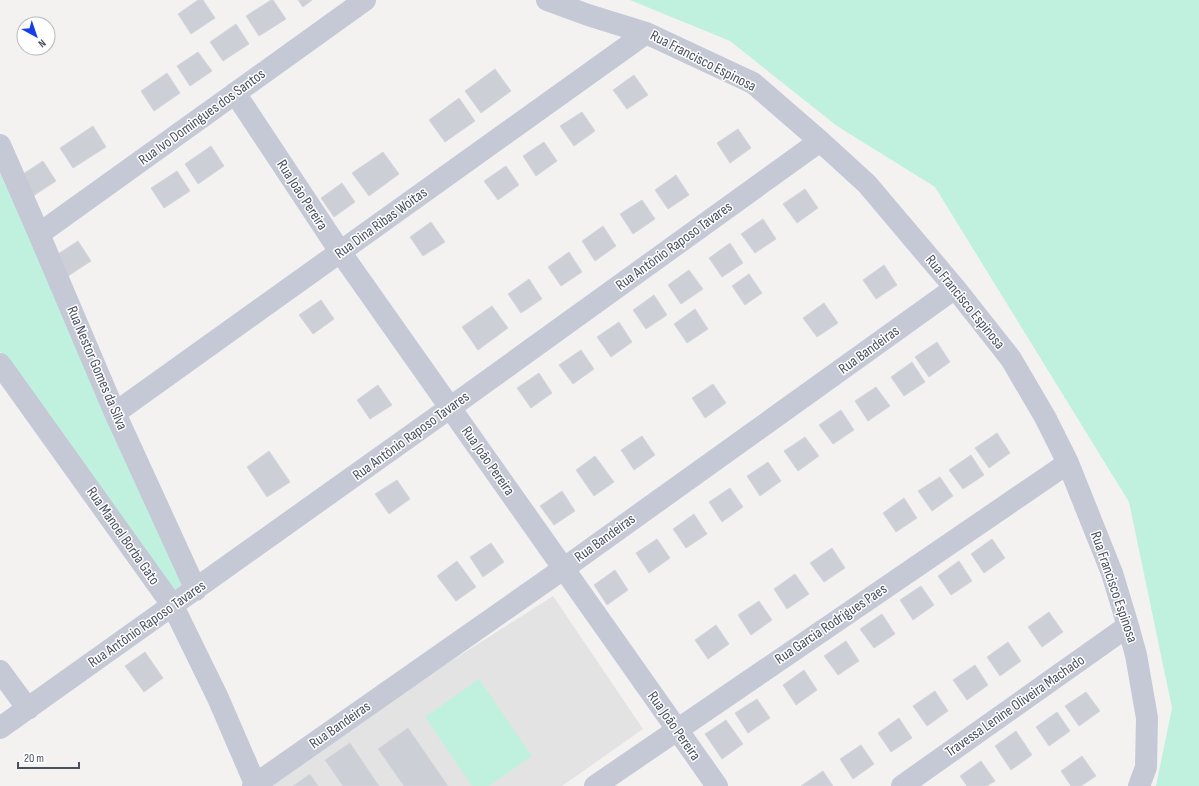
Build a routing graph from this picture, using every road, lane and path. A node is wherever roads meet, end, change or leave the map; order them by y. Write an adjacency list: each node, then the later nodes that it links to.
1 (364, 0): 4 (street, Rua Ivo Domingues dos Santos)
2 (547, 0): 3 (street, Rua Francisco Espinosa)
3 (646, 33): 5 (street, Rua Francisco Espinosa); 8 (street, Rua Dina Ribas Woitas)
4 (235, 93): 7 (street, Rua Ivo Domingues dos Santos); 8 (street, Rua João Pereira)
5 (820, 141): 9 (street, Rua Francisco Espinosa); 11 (street, Rua Antônio Raposo Tavares)
6 (0, 145): 7 (street, Rua Nestor Gomes da Silva)
7 (39, 234): 12 (street, Rua Nestor Gomes da Silva)
8 (340, 253): 11 (street, Rua João Pereira); 12 (street, Rua Dina Ribas Woitas)
9 (955, 288): 13 (street, Rua Francisco Espinosa); 14 (street, Rua Bandeiras)
10 (0, 364): 16 (street, Rua Manoel Borba Gato)
11 (451, 408): 14 (street, Rua João Pereira); 15 (street, Rua Antônio Raposo Tavares)
12 (115, 413): 15 (street, Rua Nestor Gomes da Silva)
13 (1068, 462): 17 (street, Rua Francisco Espinosa); 21 (street, Rua Garcia Rodrigues Paes)
14 (563, 568): 21 (street, Rua João Pereira); 22 (street, Rua Bandeiras)
15 (196, 590): 16 (street, Rua Antônio Raposo Tavares)
16 (173, 606): 19 (street, Rua Antônio Raposo Tavares); 22 (street, Rua Manoel Borba Gato)
17 (1128, 626): 25 (street, Travessa Lenine Oliveira Machado); 26 (street, Rua Francisco Espinosa)
18 (0, 671): 19 (street)
19 (28, 710): 20 (street, Rua Antônio Raposo Tavares)
20 (0, 728)
21 (677, 730): 23 (street, Rua Garcia Rodrigues Paes); 24 (street, Rua João Pereira)
22 (255, 785)
23 (595, 786)
24 (717, 786)
25 (902, 786)
26 (1140, 786)

